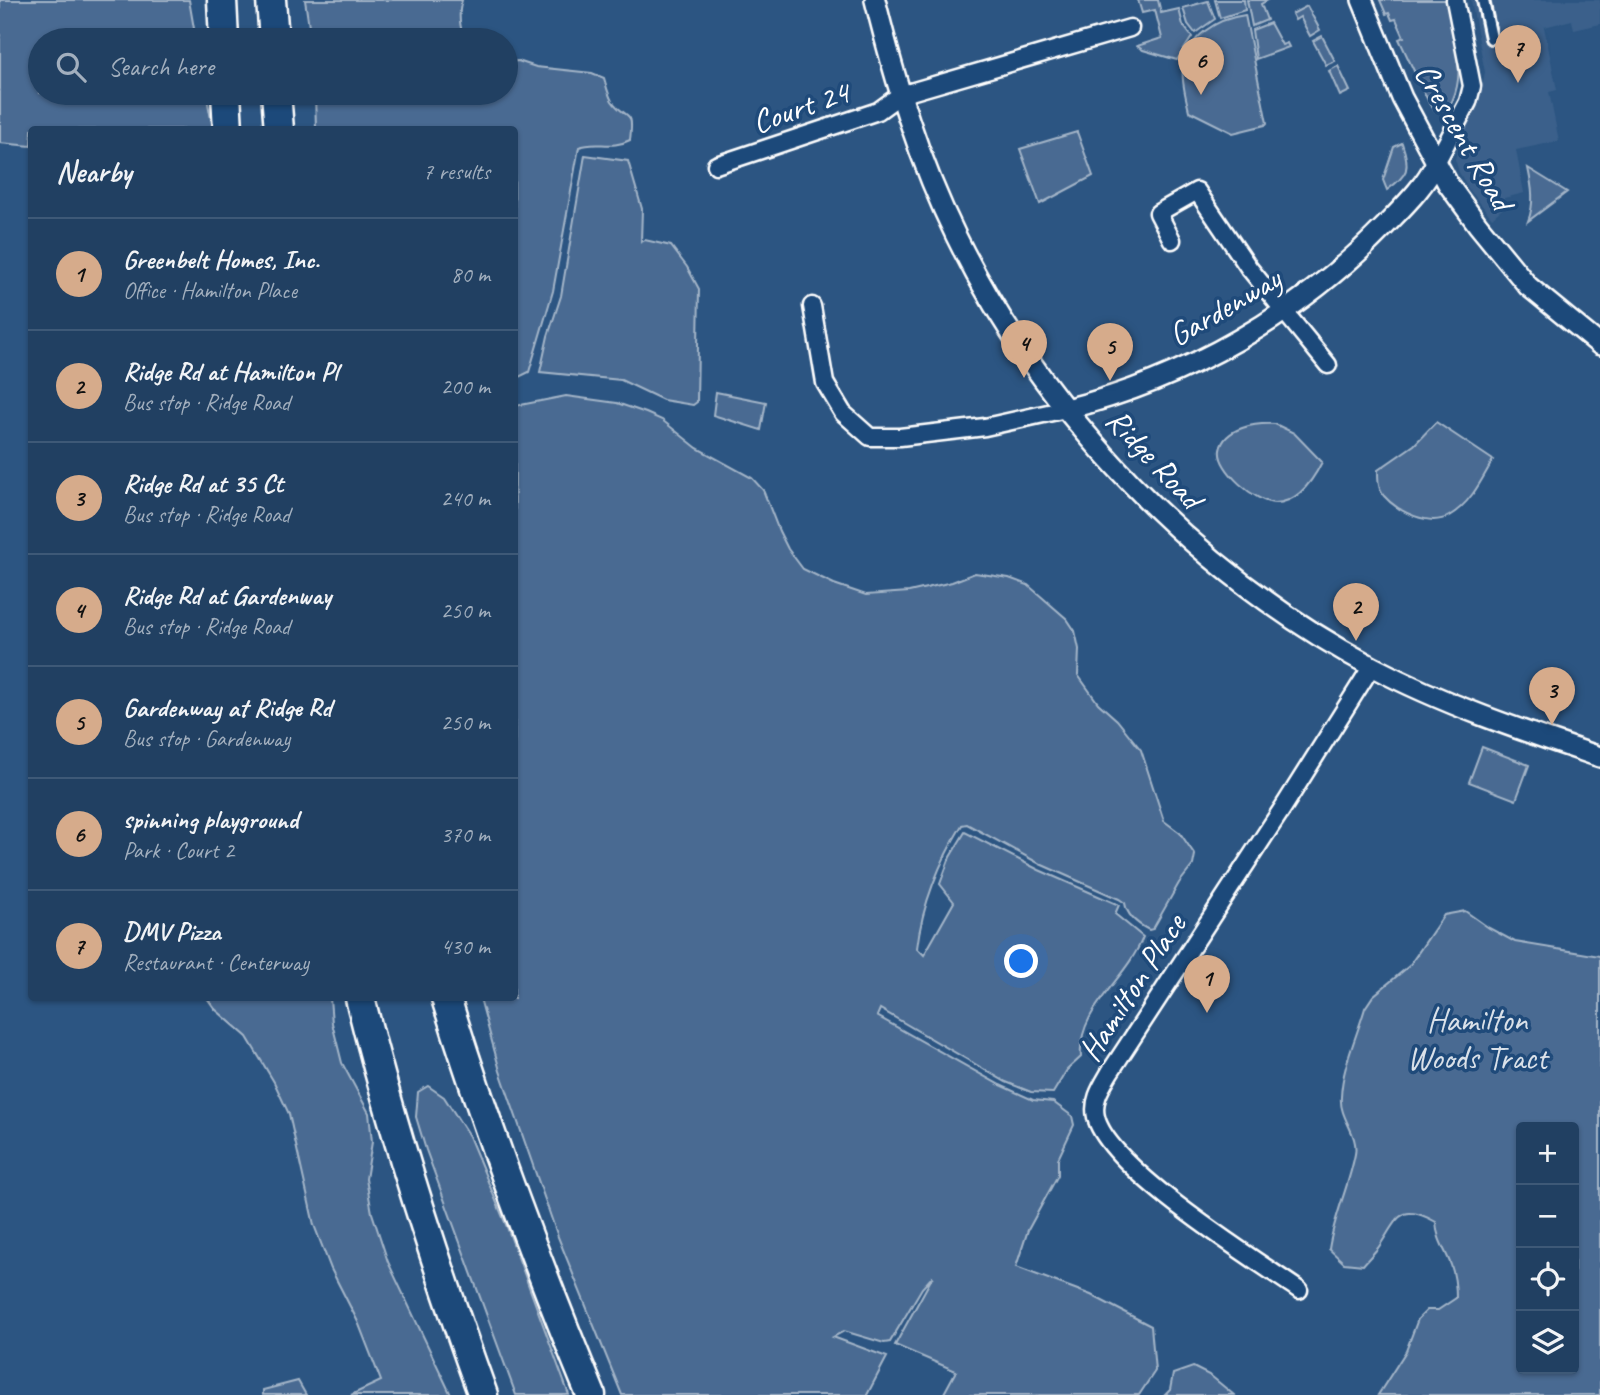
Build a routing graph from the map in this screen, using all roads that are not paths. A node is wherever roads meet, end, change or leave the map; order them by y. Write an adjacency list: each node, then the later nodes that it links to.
1 (222, 0): 7 (highway)
2 (271, 0): 8 (highway)
3 (875, 0): 11 (street, Ridge Road)
4 (1362, 0): 16 (street, Crescent Road)
5 (1455, 0): 16 (street)
6 (1483, 0): 10 (street)
7 (223, 28)
8 (273, 28)
9 (1130, 28): 11 (street, Court 24)
10 (1491, 38)
11 (900, 95): 17 (street, Court 24); 23 (street, Ridge Road)
12 (227, 105): 14 (highway)
13 (277, 105): 15 (highway)
14 (228, 126)
15 (279, 126)
16 (1436, 163): 20 (street, Gardenway); 21 (street, Crescent Road)
17 (716, 165)
18 (1172, 240): 20 (street)
19 (812, 306): 23 (street, Gardenway)
20 (1284, 310): 22 (street); 23 (street, Gardenway)
21 (1600, 345)
22 (1328, 365)
23 (1066, 409): 24 (street, Ridge Road)
24 (1372, 666): 25 (street, Ridge Road); 28 (street, Hamilton Place)
25 (1600, 757)
26 (361, 1001): 29 (highway)
27 (447, 1001): 30 (highway)
28 (1299, 1290)
29 (483, 1395)
30 (591, 1395)

